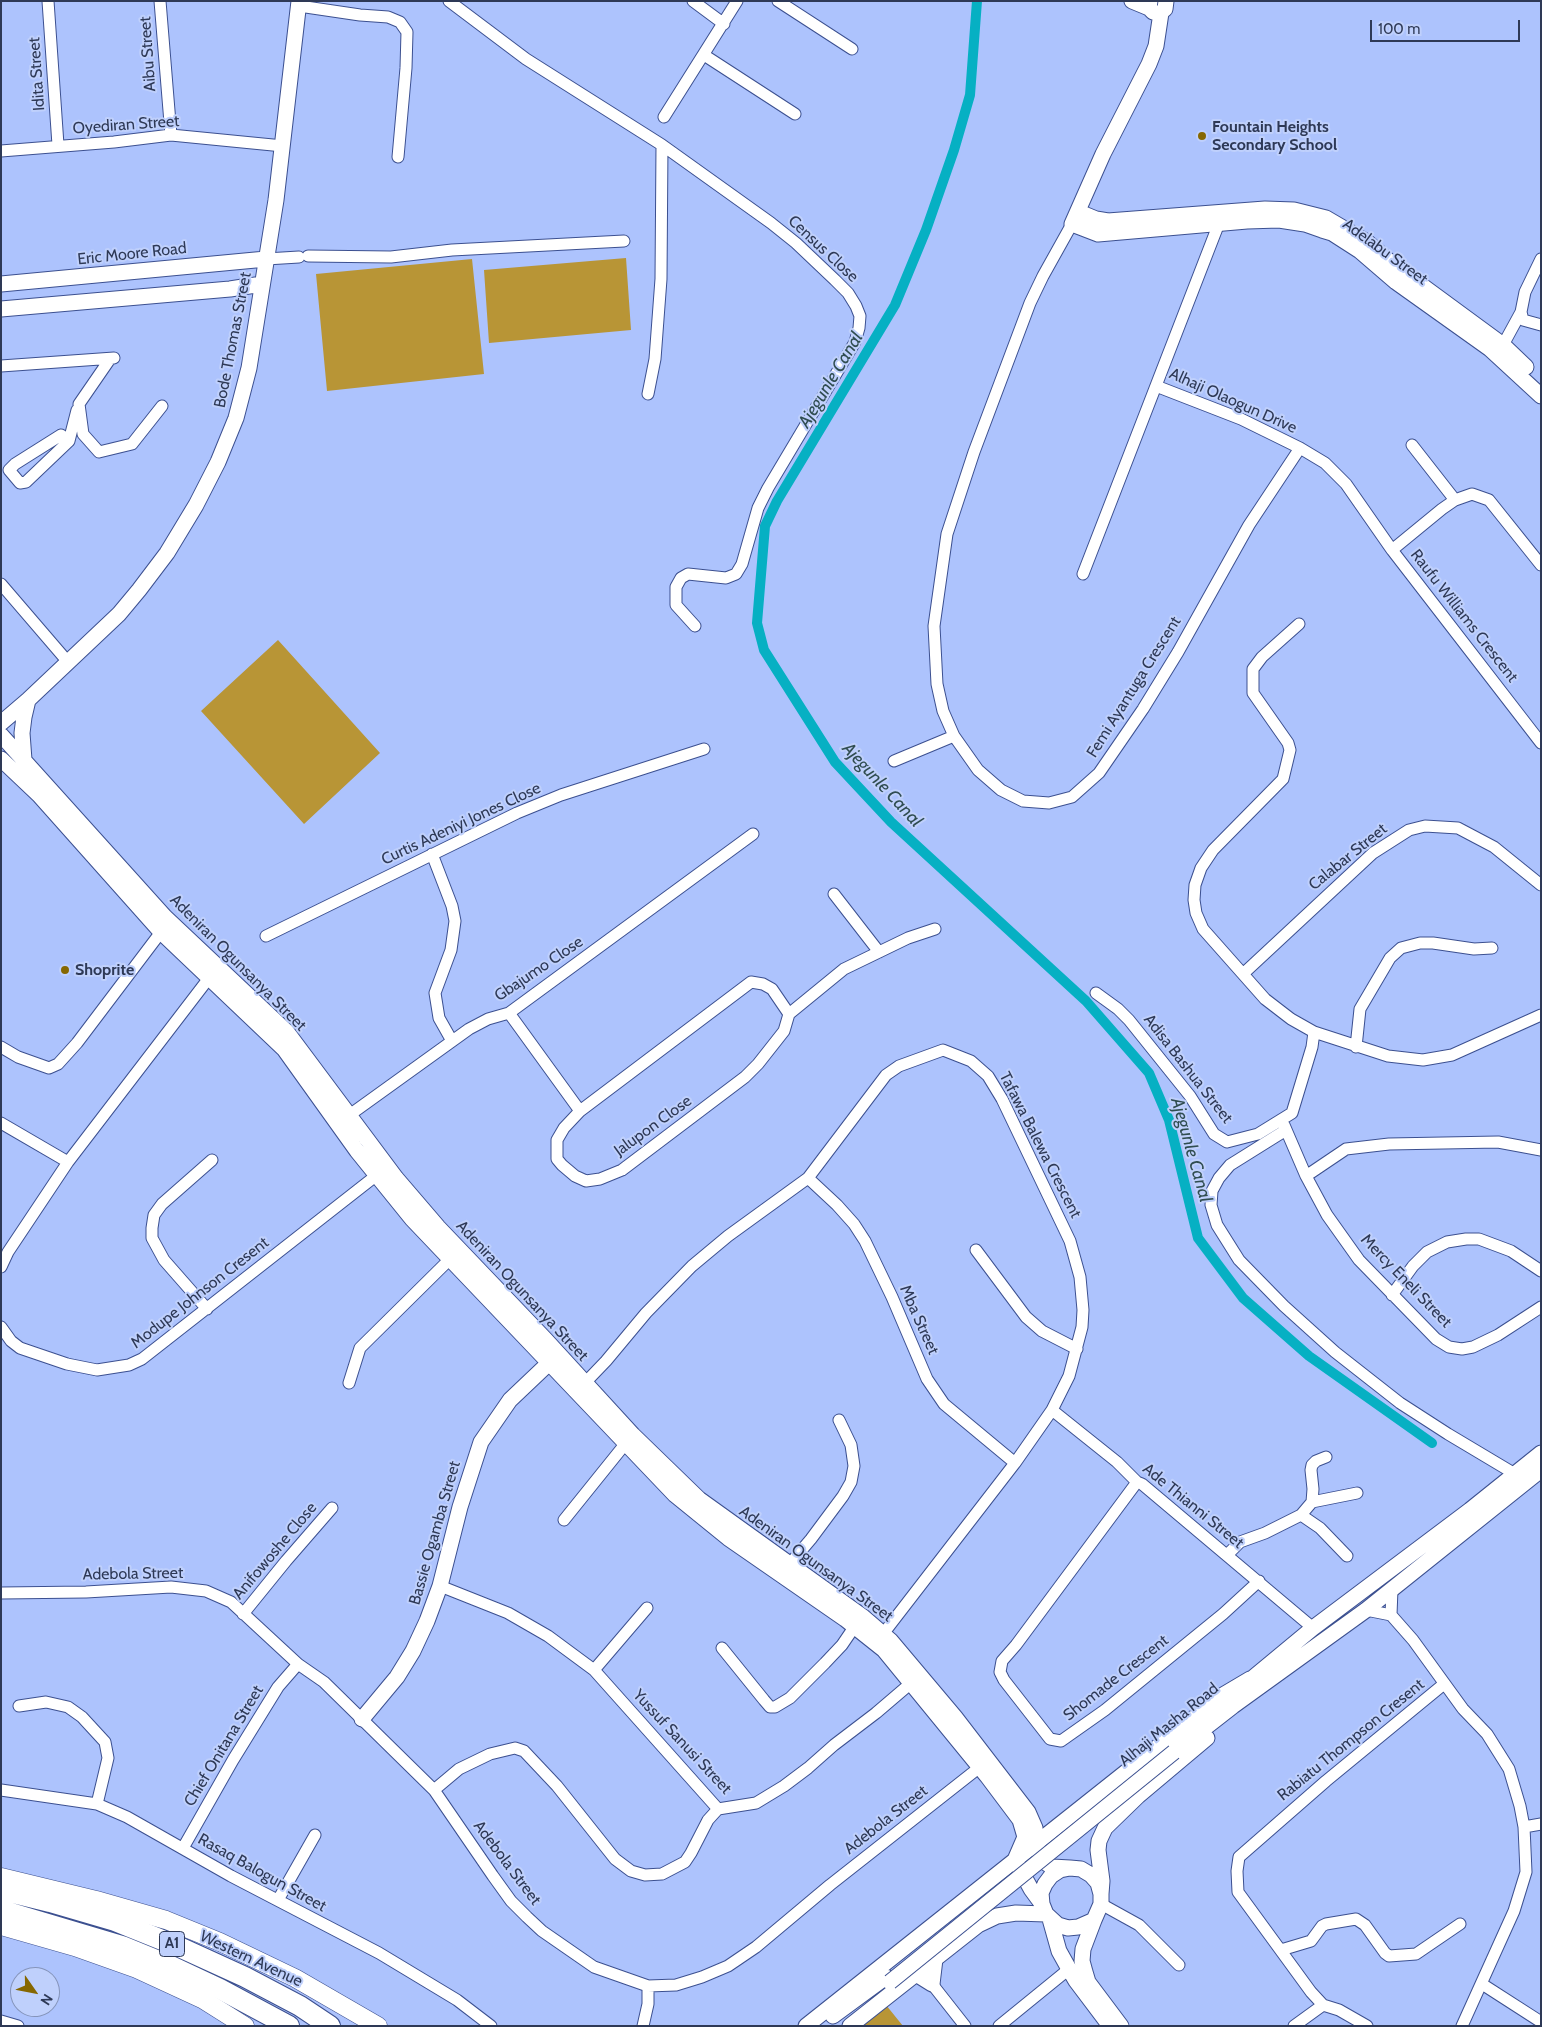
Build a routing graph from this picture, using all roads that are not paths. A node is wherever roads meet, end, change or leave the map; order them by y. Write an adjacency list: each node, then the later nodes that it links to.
1 (48, 1): 17 (street, Idita Street)
2 (160, 1): 15 (street, Aibu Street)
3 (449, 1): 16 (street, Census Close)
4 (693, 1): 10 (street)
5 (737, 1): 10 (street)
6 (778, 1): 11 (street)
7 (1132, 1): 9 (main road)
8 (299, 3): 18 (main road, Bode Thomas Street); 20 (street)
9 (1157, 6): 22 (main road)
10 (724, 24): 12 (street)
11 (852, 49)
12 (704, 55): 13 (street); 14 (street)
13 (795, 114)
14 (664, 117)
15 (171, 135): 17 (street, Oyediran Street); 18 (street, Oyediran Street)
16 (662, 145): 35 (street); 48 (street, Census Close)
17 (58, 146): 19 (street, Oyediran Street)
18 (282, 146): 25 (main road, Bode Thomas Street)
19 (1, 151)
20 (398, 157)
21 (1221, 218): 22 (main road, Adelabu Street); 31 (main road, Adelabu Street); 34 (street, Alhaji Olaogun Drive)
22 (1072, 225): 53 (street, Femi Ayantuga Crescent)
23 (624, 241): 25 (street)
24 (1541, 259): 29 (street)
25 (266, 260): 26 (main road, Eric Moore Road); 27 (main road, Bode Thomas Street)
26 (1, 284)
27 (262, 284): 28 (main road); 49 (main road, Bode Thomas Street)
28 (1, 309)
29 (1521, 312): 30 (street); 31 (street)
30 (1541, 325)
31 (1497, 347): 33 (main road, Adelabu Street); 36 (main road, Adelabu Street)
32 (1, 366): 37 (street)
33 (1541, 382)
34 (1156, 386): 41 (street, Alhaji Olaogun Drive); 45 (street)
35 (648, 394)
36 (1541, 396)
37 (79, 404): 38 (street); 39 (street)
38 (162, 406)
39 (69, 441): 39 (street)
40 (1412, 445): 42 (street)
41 (1300, 448): 43 (street, Alhaji Olaogun Drive); 53 (street, Femi Ayantuga Crescent)
42 (1455, 500): 43 (street, Raufu Williams Crescent); 44 (street, Raufu Williams Crescent)
43 (1392, 550): 54 (street, Raufu Williams Crescent)
44 (1541, 565)
45 (1083, 574)
46 (1, 584): 49 (street)
47 (1299, 624): 69 (street)
48 (695, 626)
49 (68, 662): 50 (main road, Bode Thomas Street)
50 (28, 700): 51 (main road, Bode Thomas Street); 58 (main road)
51 (1, 723)
52 (1, 736): 58 (main road, Adeniran Ogunsanya Street)
53 (954, 736): 57 (street)
54 (1541, 743)
55 (704, 749): 60 (street, Curtis Adeniyi Jones Close)
56 (1, 759): 58 (main road, Adeniran Ogunsanya Street)
57 (894, 761)
58 (13, 766): 62 (main road, Adeniran Ogunsanya Street)
59 (754, 834): 72 (street, Gbajumo Close)
60 (432, 854): 66 (street, Curtis Adeniyi Jones Close); 76 (street)
61 (1541, 885): 69 (street, Calabar Street)
62 (132, 889): 65 (main road, Adeniran Ogunsanya Street); 80 (main road, Adeniran Ogunsanya Street)
63 (834, 894): 68 (street)
64 (935, 929): 68 (street, Jalupon Close)
65 (161, 932): 70 (main road, Adeniran Ogunsanya Street); 77 (street)
66 (266, 936)
67 (1492, 948): 78 (street)
68 (879, 952): 73 (street, Jalupon Close)
69 (1244, 973): 75 (street)
70 (209, 978): 80 (main road, Adeniran Ogunsanya Street); 86 (street)
71 (1096, 993): 83 (street, Adisa Bashua Street)
72 (510, 1013): 76 (street, Gbajumo Close); 79 (street)
73 (789, 1014): 79 (street, Jalupon Close); 79 (street, Jalupon Close)
74 (1541, 1015): 78 (street)
75 (1314, 1032): 78 (street); 82 (street, Adisa Bashua Street)
76 (452, 1041): 80 (street, Gbajumo Close)
77 (1, 1047)
78 (1356, 1047)
79 (580, 1111)
80 (344, 1119): 88 (main road, Adeniran Ogunsanya Street)
81 (1, 1122): 86 (street)
82 (1284, 1125): 83 (street, Adisa Bashua Street); 87 (street); 89 (street, Mercy Eneli Street)
83 (1227, 1142): 87 (street)
84 (1541, 1150): 89 (street)
85 (212, 1160): 98 (street)
86 (68, 1162): 91 (street)
87 (1230, 1165): 111 (street)
88 (382, 1171): 93 (main road, Adeniran Ogunsanya Street); 98 (street, Modupe Johnson Cresent); 103 (main road, Adeniran Ogunsanya Street)
89 (1306, 1176): 96 (street, Mercy Eneli Street)
90 (808, 1178): 100 (street, Tafawa Balewa Crescent); 103 (street, Tafawa Balewa Crescent); 109 (street, Mba Street)
91 (5, 1250): 94 (street)
92 (976, 1250): 100 (street)
93 (450, 1260): 101 (main road, Adeniran Ogunsanya Street); 102 (street)
94 (1, 1267)
95 (1541, 1271): 96 (street)
96 (1392, 1295): 97 (street, Mercy Eneli Street)
97 (1541, 1307)
98 (207, 1309): 99 (street, Modupe Johnson Cresent)
99 (1, 1326)
100 (1077, 1349): 104 (street, Tafawa Balewa Crescent)
101 (549, 1363): 103 (main road, Adeniran Ogunsanya Street); 123 (main road, Bassie Ogamba Street)
102 (349, 1383)
103 (580, 1387): 106 (main road, Adeniran Ogunsanya Street)
104 (1052, 1410): 109 (street, Tafawa Balewa Crescent); 112 (street, Ade Thianni Street)
105 (840, 1420): 121 (street)
106 (629, 1440): 118 (street); 121 (main road, Adeniran Ogunsanya Street); 130 (main road, Adeniran Ogunsanya Street)
107 (1541, 1453): 111 (main road, Alhaji Masha Road)
108 (1326, 1457): 114 (street)
109 (1015, 1463): 132 (street, Tafawa Balewa Crescent)
110 (1541, 1470): 111 (main road, Alhaji Masha Road)
111 (1514, 1481): 117 (main road, Alhaji Masha Road)
112 (1136, 1482): 119 (street, Ade Thianni Street); 122 (street, Shomade Crescent)
113 (1357, 1493): 114 (street)
114 (1312, 1502): 116 (street)
115 (332, 1508): 128 (street, Anifowoshe Close)
116 (1302, 1515): 119 (street); 120 (street)
117 (1474, 1515): 124 (main road, Alhaji Masha Road); 131 (main road, Alhaji Masha Road)
118 (564, 1520)
119 (1227, 1554): 122 (street, Ade Thianni Street)
120 (1347, 1556)
121 (789, 1565): 130 (main road, Adeniran Ogunsanya Street)
122 (1259, 1581): 131 (street, Ade Thianni Street)
123 (440, 1586): 135 (street, Yussuf Sanusi Street); 140 (main road, Bassie Ogamba Street)
124 (1392, 1589): 127 (main road, Alhaji Masha Road); 129 (street)
125 (1, 1593): 128 (street, Adebola Street)
126 (647, 1608): 135 (street)
127 (1366, 1610): 129 (street); 137 (main road, Alhaji Masha Road)
128 (243, 1614): 134 (street, Adebola Street)
129 (1391, 1615): 138 (street)
130 (859, 1622): 132 (main road, Adeniran Ogunsanya Street); 133 (street); 136 (main road, Adeniran Ogunsanya Street)
131 (1313, 1628): 137 (main road, Alhaji Masha Road)
132 (883, 1634): 136 (main road, Adeniran Ogunsanya Street)
133 (722, 1648)
134 (298, 1664): 140 (street, Adebola Street); 150 (street, Chief Onitana Street)
135 (594, 1670): 145 (street, Yussuf Sanusi Street)
136 (916, 1679): 141 (main road, Adeniran Ogunsanya Street); 145 (street, Yussuf Sanusi Street)
137 (1256, 1682): 149 (main road); 155 (main road); 167 (main road, Alhaji Masha Road, bridge)
138 (1444, 1684): 147 (street, Rabiatu Thompson Cresent); 162 (street, Rabiatu Thompson Cresent)
139 (19, 1706): 144 (street)
140 (362, 1718): 143 (street, Adebola Street)
141 (984, 1764): 149 (main road, Adeniran Ogunsanya Street); 151 (main road, Adeniran Ogunsanya Street); 170 (street, Adebola Street)
142 (1, 1790): 144 (street, Rasaq Balogun Street)
143 (434, 1790): 145 (street); 170 (street, Adebola Street)
144 (97, 1804): 150 (street, Rasaq Balogun Street)
145 (718, 1809)
146 (1541, 1824): 147 (street)
147 (1524, 1827): 169 (street, Rabiatu Thompson Cresent)
148 (315, 1835): 156 (street)
149 (1035, 1843): 151 (main road); 152 (main road, Adeniran Ogunsanya Street)
150 (183, 1848): 156 (street, Rasaq Balogun Street)
151 (1015, 1860): 158 (main road); 181 (main road)
152 (1070, 1868): 155 (main road); 158 (main road)
153 (1, 1877): 178 (main road, Western Avenue)
154 (1, 1890): 177 (highway, Western Avenue / A1)
155 (1101, 1899): 159 (main road); 164 (street)
156 (278, 1900): 179 (street, Rasaq Balogun Street)
157 (1, 1910): 176 (highway, A1)
158 (1046, 1912): 159 (main road); 163 (main road); 165 (main road)
159 (1094, 1920): 188 (main road)
160 (1460, 1924): 162 (street)
161 (1, 1926): 175 (main road)
162 (1281, 1950): 171 (street, Rabiatu Thompson Cresent)
163 (935, 1959): 166 (main road); 168 (main road)
164 (1179, 1965)
165 (1069, 1969): 186 (street); 187 (main road)
166 (916, 1974): 168 (main road); 184 (main road)
167 (888, 1980): 182 (main road, Alhaji Masha Road); 183 (main road, Alhaji Masha Road)
168 (932, 1984): 185 (street)
169 (1482, 1984): 173 (street); 191 (street, Rabiatu Thompson Cresent)
170 (648, 1986): 180 (street)
171 (1323, 2005): 189 (street); 190 (street, Rabiatu Thompson Cresent)
172 (1, 2021): 174 (street)
173 (1541, 2022)
174 (18, 2026)
175 (245, 2026)
176 (289, 2026)
177 (330, 2026)
178 (378, 2026)
179 (491, 2026)
180 (643, 2026)
181 (806, 2026)
182 (820, 2026)
183 (838, 2026)
184 (850, 2026)
185 (965, 2026)
186 (999, 2026)
187 (1110, 2026)
188 (1121, 2026)
189 (1294, 2026)
190 (1367, 2026)
191 (1462, 2026)

